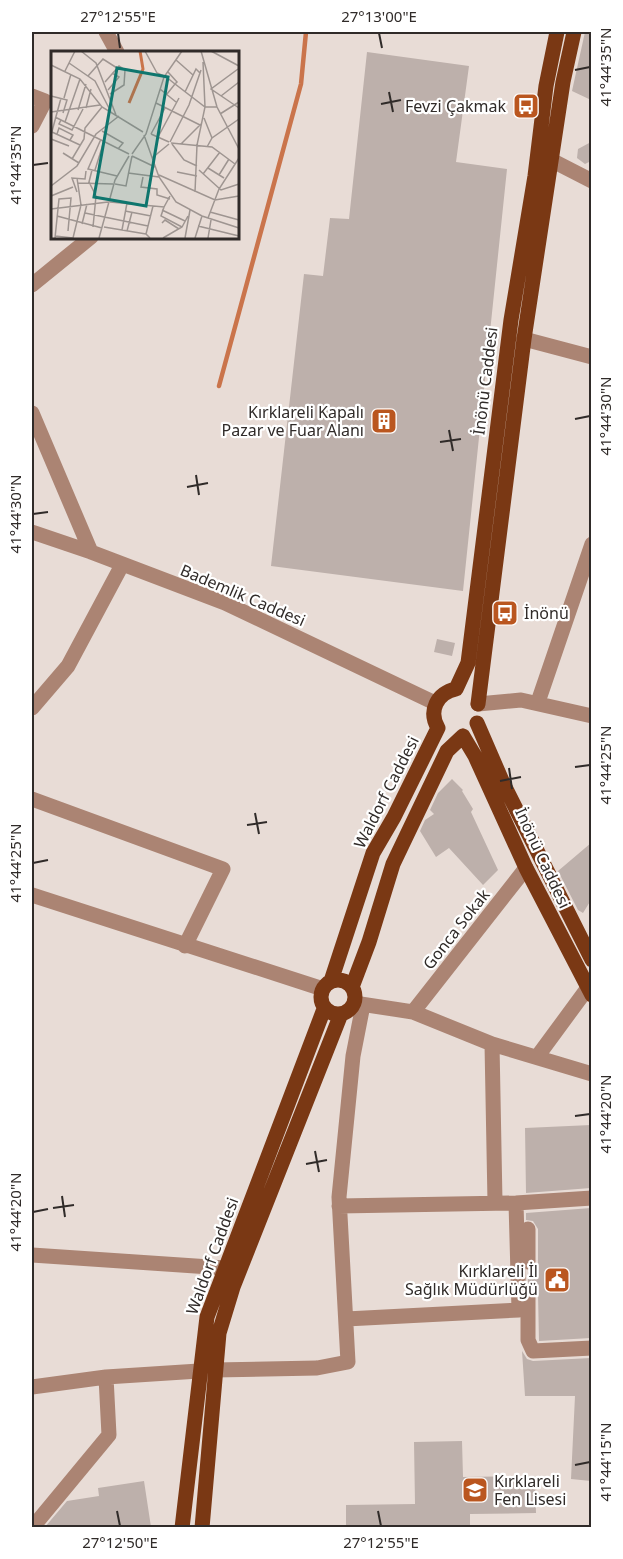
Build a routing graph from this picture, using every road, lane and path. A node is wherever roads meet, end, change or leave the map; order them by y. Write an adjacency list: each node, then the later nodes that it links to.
1 (105, 32): 4 (street)
2 (557, 32): 18 (main road, İnönü Caddesi)
3 (574, 32): 7 (main road, İnönü Caddesi)
4 (116, 51)
5 (32, 96): 6 (street)
6 (32, 126)
7 (553, 161): 8 (street); 11 (main road, İnönü Caddesi)
8 (591, 181)
9 (90, 238): 10 (street)
10 (32, 285)
11 (524, 339): 12 (street); 21 (main road, İnönü Caddesi)
12 (591, 357)
13 (32, 414): 16 (street)
14 (32, 532): 16 (street, Bademlik Caddesi)
15 (591, 544): 19 (street)
16 (92, 552): 17 (street, Bademlik Caddesi)
17 (122, 565): 20 (street, Bademlik Caddesi); 22 (street)
18 (456, 689): 20 (main road); 21 (main road)
19 (538, 702): 21 (street); 23 (street)
20 (435, 703): 25 (main road)
21 (478, 704): 24 (main road)
22 (32, 708)
23 (591, 716)
24 (477, 723): 26 (main road); 31 (main road, İnönü Caddesi)
25 (436, 725): 26 (main road); 32 (main road, Waldorf Caddesi)
26 (463, 736): 28 (main road, İnönü Caddesi); 33 (main road)
27 (32, 799): 30 (street)
28 (526, 868): 34 (main road, İnönü Caddesi); 37 (street, Gonca Sokak)
29 (32, 895): 30 (street)
30 (185, 946): 32 (street)
31 (591, 960)
32 (327, 985): 33 (main road); 36 (main road)
33 (352, 987): 35 (main road)
34 (589, 992): 40 (street)
35 (358, 1004): 37 (street); 38 (main road); 45 (street)
36 (324, 1009): 38 (main road); 48 (main road, Waldorf Caddesi)
37 (413, 1012): 39 (street)
38 (341, 1014): 51 (main road, Waldorf Caddesi)
39 (492, 1044): 40 (street); 43 (street)
40 (537, 1057): 41 (street)
41 (591, 1074)
42 (591, 1198): 44 (street)
43 (495, 1202): 44 (street); 45 (street)
44 (516, 1203): 49 (street)
45 (339, 1206): 49 (street)
46 (528, 1229): 50 (street)
47 (32, 1255): 48 (street)
48 (225, 1268): 52 (main road, Waldorf Caddesi)
49 (346, 1319): 51 (street)
50 (591, 1348)
51 (214, 1370): 57 (main road, Waldorf Caddesi)
52 (199, 1371): 53 (street); 56 (main road, Waldorf Caddesi)
53 (106, 1377): 54 (street); 55 (street)
54 (32, 1387)
55 (32, 1527)
56 (182, 1527)
57 (202, 1527)

